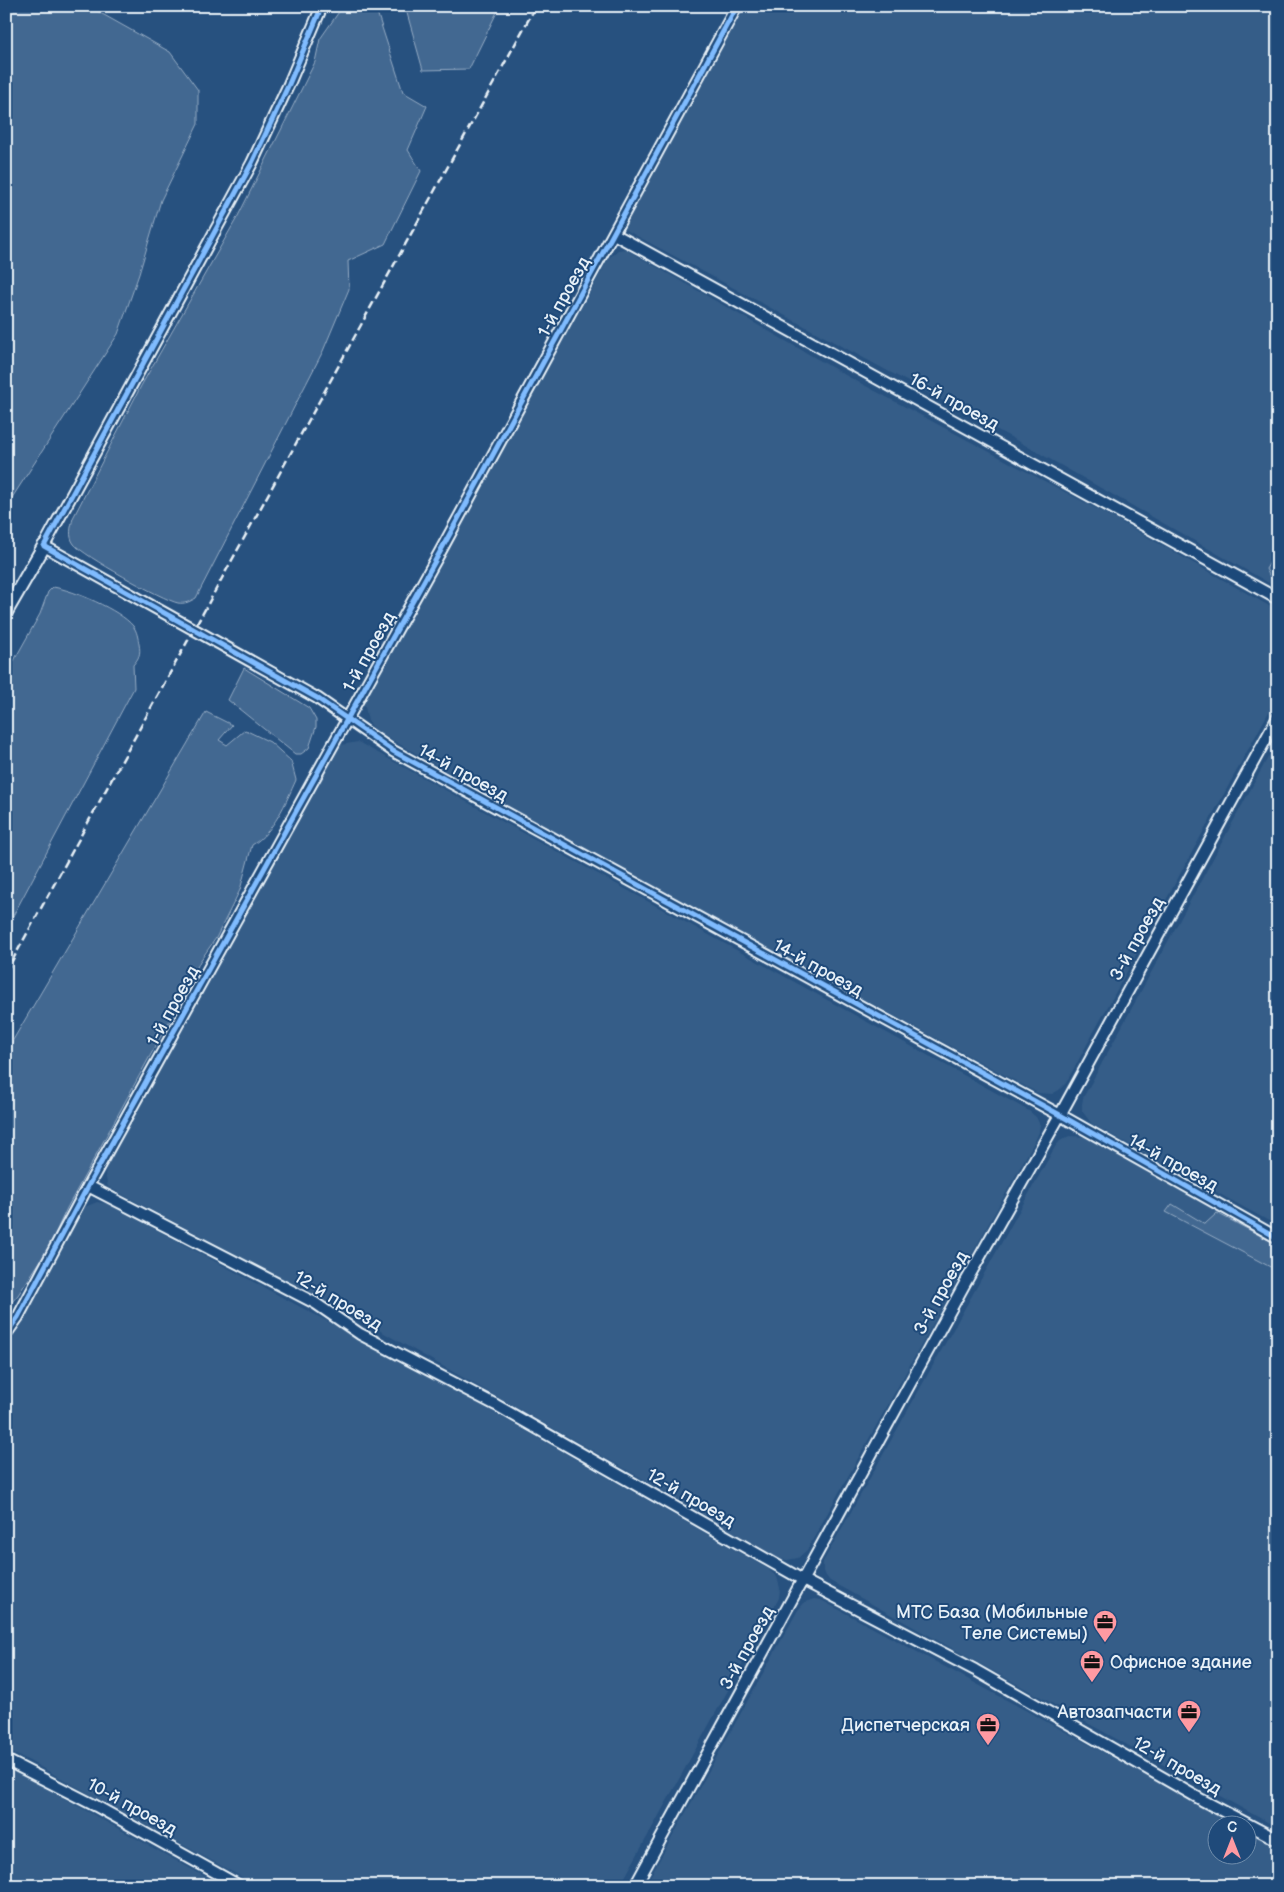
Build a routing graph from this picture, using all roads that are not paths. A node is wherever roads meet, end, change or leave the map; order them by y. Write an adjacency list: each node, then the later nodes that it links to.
1 (322, 6): 4 (street)
2 (737, 6): 3 (street, 1-й проезд)
3 (614, 234): 5 (street, 16-й проезд); 8 (street, 1-й проезд)
4 (44, 546): 6 (main road); 8 (street, 14-й проезд)
5 (1278, 599)
6 (6, 612)
7 (1278, 717): 9 (street, 3-й проезд)
8 (348, 719): 9 (street, 14-й проезд); 10 (street, 1-й проезд)
9 (1060, 1115): 11 (street, 14-й проезд); 13 (street, 3-й проезд)
10 (88, 1186): 12 (street, 1-й проезд); 13 (street, 12-й проезд)
11 (1278, 1238)
12 (6, 1334)
13 (803, 1580): 15 (street, 12-й проезд); 17 (street, 3-й проезд)
14 (6, 1760): 16 (street, 10-й проезд)
15 (1278, 1840)
16 (240, 1886)
17 (635, 1886)

